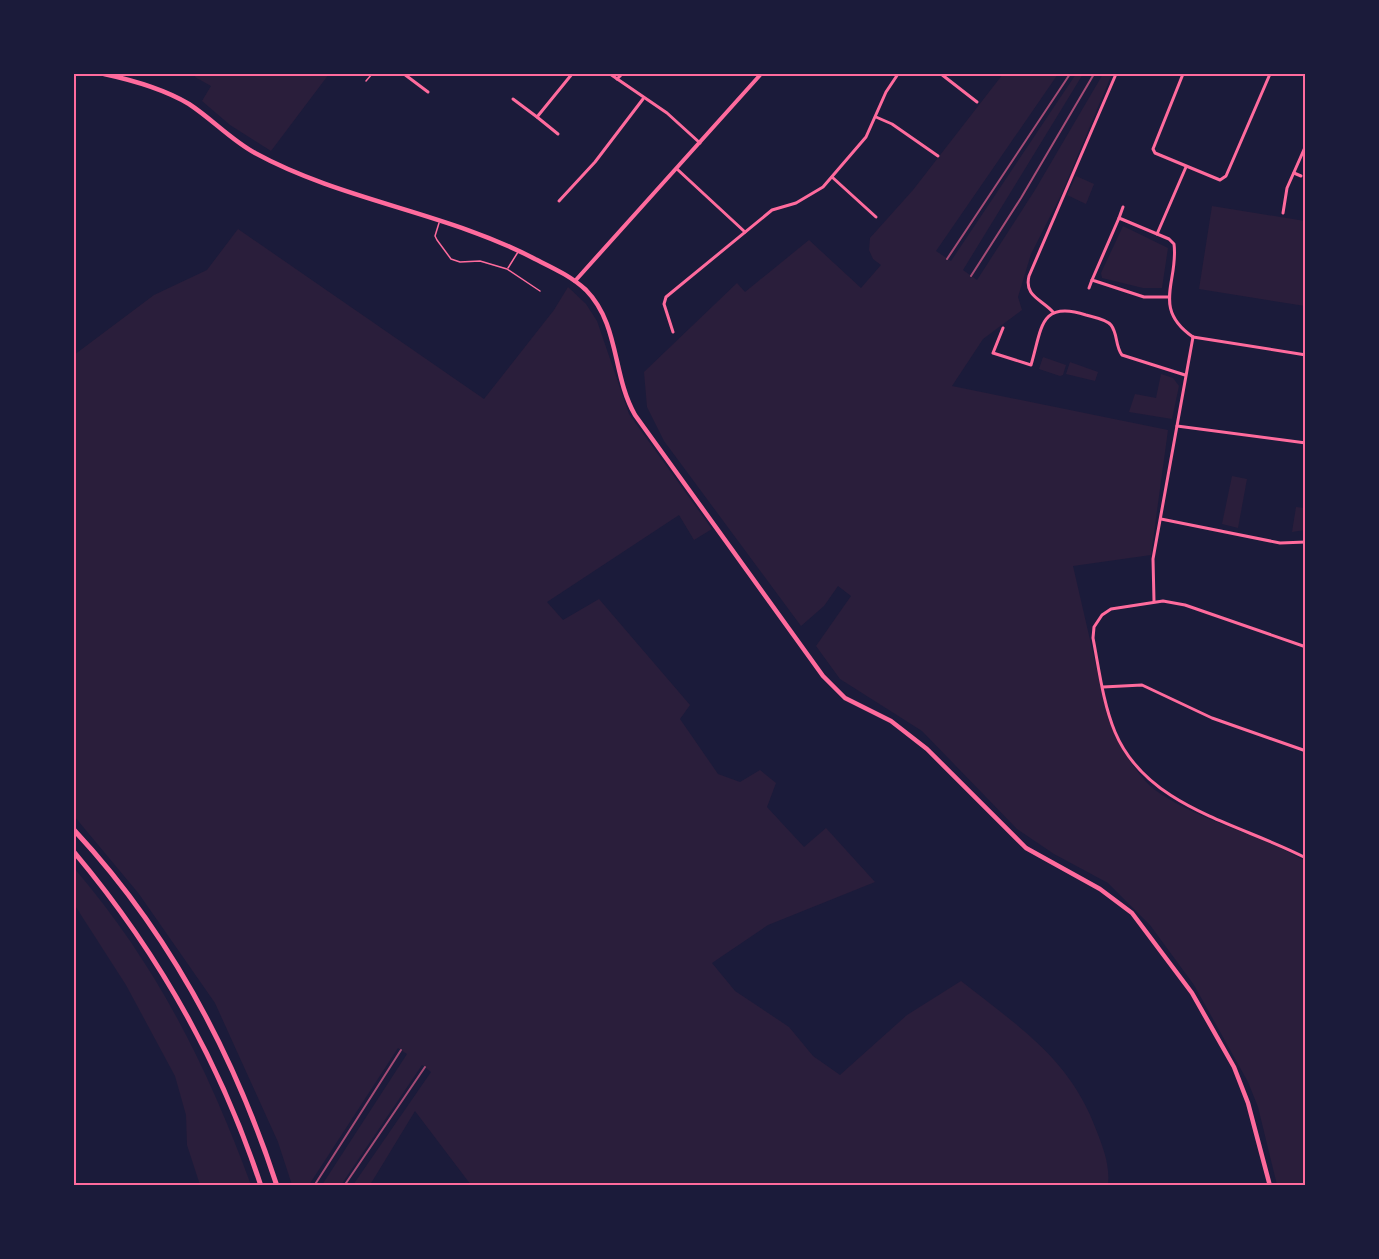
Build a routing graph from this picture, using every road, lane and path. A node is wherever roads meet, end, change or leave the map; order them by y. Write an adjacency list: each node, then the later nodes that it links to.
1 (104, 74): 35 (main road)
2 (372, 74): 14 (lane)
3 (404, 74): 15 (street)
4 (572, 74): 19 (street)
5 (610, 74): 13 (street)
6 (622, 74): 13 (street)
7 (760, 74): 22 (street)
8 (898, 74): 20 (street)
9 (941, 74): 18 (street)
10 (1116, 74): 45 (street)
11 (1183, 74): 25 (street)
12 (1270, 74): 25 (street)
13 (617, 80): 17 (street)
14 (366, 81)
15 (428, 92)
16 (513, 99): 19 (street)
17 (644, 99): 22 (street); 30 (street)
18 (977, 102)
19 (537, 117): 21 (street)
20 (876, 117): 24 (street); 29 (street)
21 (558, 134)
22 (700, 143): 26 (street)
23 (1305, 145): 27 (street)
24 (938, 156)
25 (1186, 167): 37 (street)
26 (677, 169): 36 (street); 41 (street)
27 (1294, 173): 28 (street); 32 (street)
28 (1301, 176)
29 (832, 177): 33 (street); 36 (street)
30 (559, 201)
31 (1123, 207): 34 (street)
32 (1283, 213)
33 (876, 218)
34 (1119, 218): 37 (street); 40 (street)
35 (440, 219): 38 (main road); 39 (lane)
36 (745, 232): 47 (street)
37 (1157, 234): 44 (street)
38 (519, 250): 39 (lane); 41 (main road)
39 (507, 269): 43 (lane)
40 (1092, 280): 42 (street); 44 (street)
41 (575, 281): 64 (main road)
42 (1089, 288)
43 (540, 291)
44 (1168, 297): 48 (street)
45 (1053, 312): 46 (street); 50 (street)
46 (1003, 328)
47 (673, 332)
48 (1193, 337): 49 (street); 50 (street)
49 (1305, 355)
50 (1185, 375): 51 (street)
51 (1178, 426): 52 (street); 53 (street)
52 (1305, 443)
53 (1161, 519): 54 (street); 55 (street)
54 (1305, 542)
55 (1154, 602): 56 (street); 57 (street)
56 (1305, 646)
57 (1103, 687): 58 (street); 61 (street)
58 (1305, 751)
59 (74, 830): 63 (highway)
60 (74, 852): 62 (highway)
61 (1305, 858)
62 (261, 1185)
63 (277, 1185)
64 (1270, 1185)

